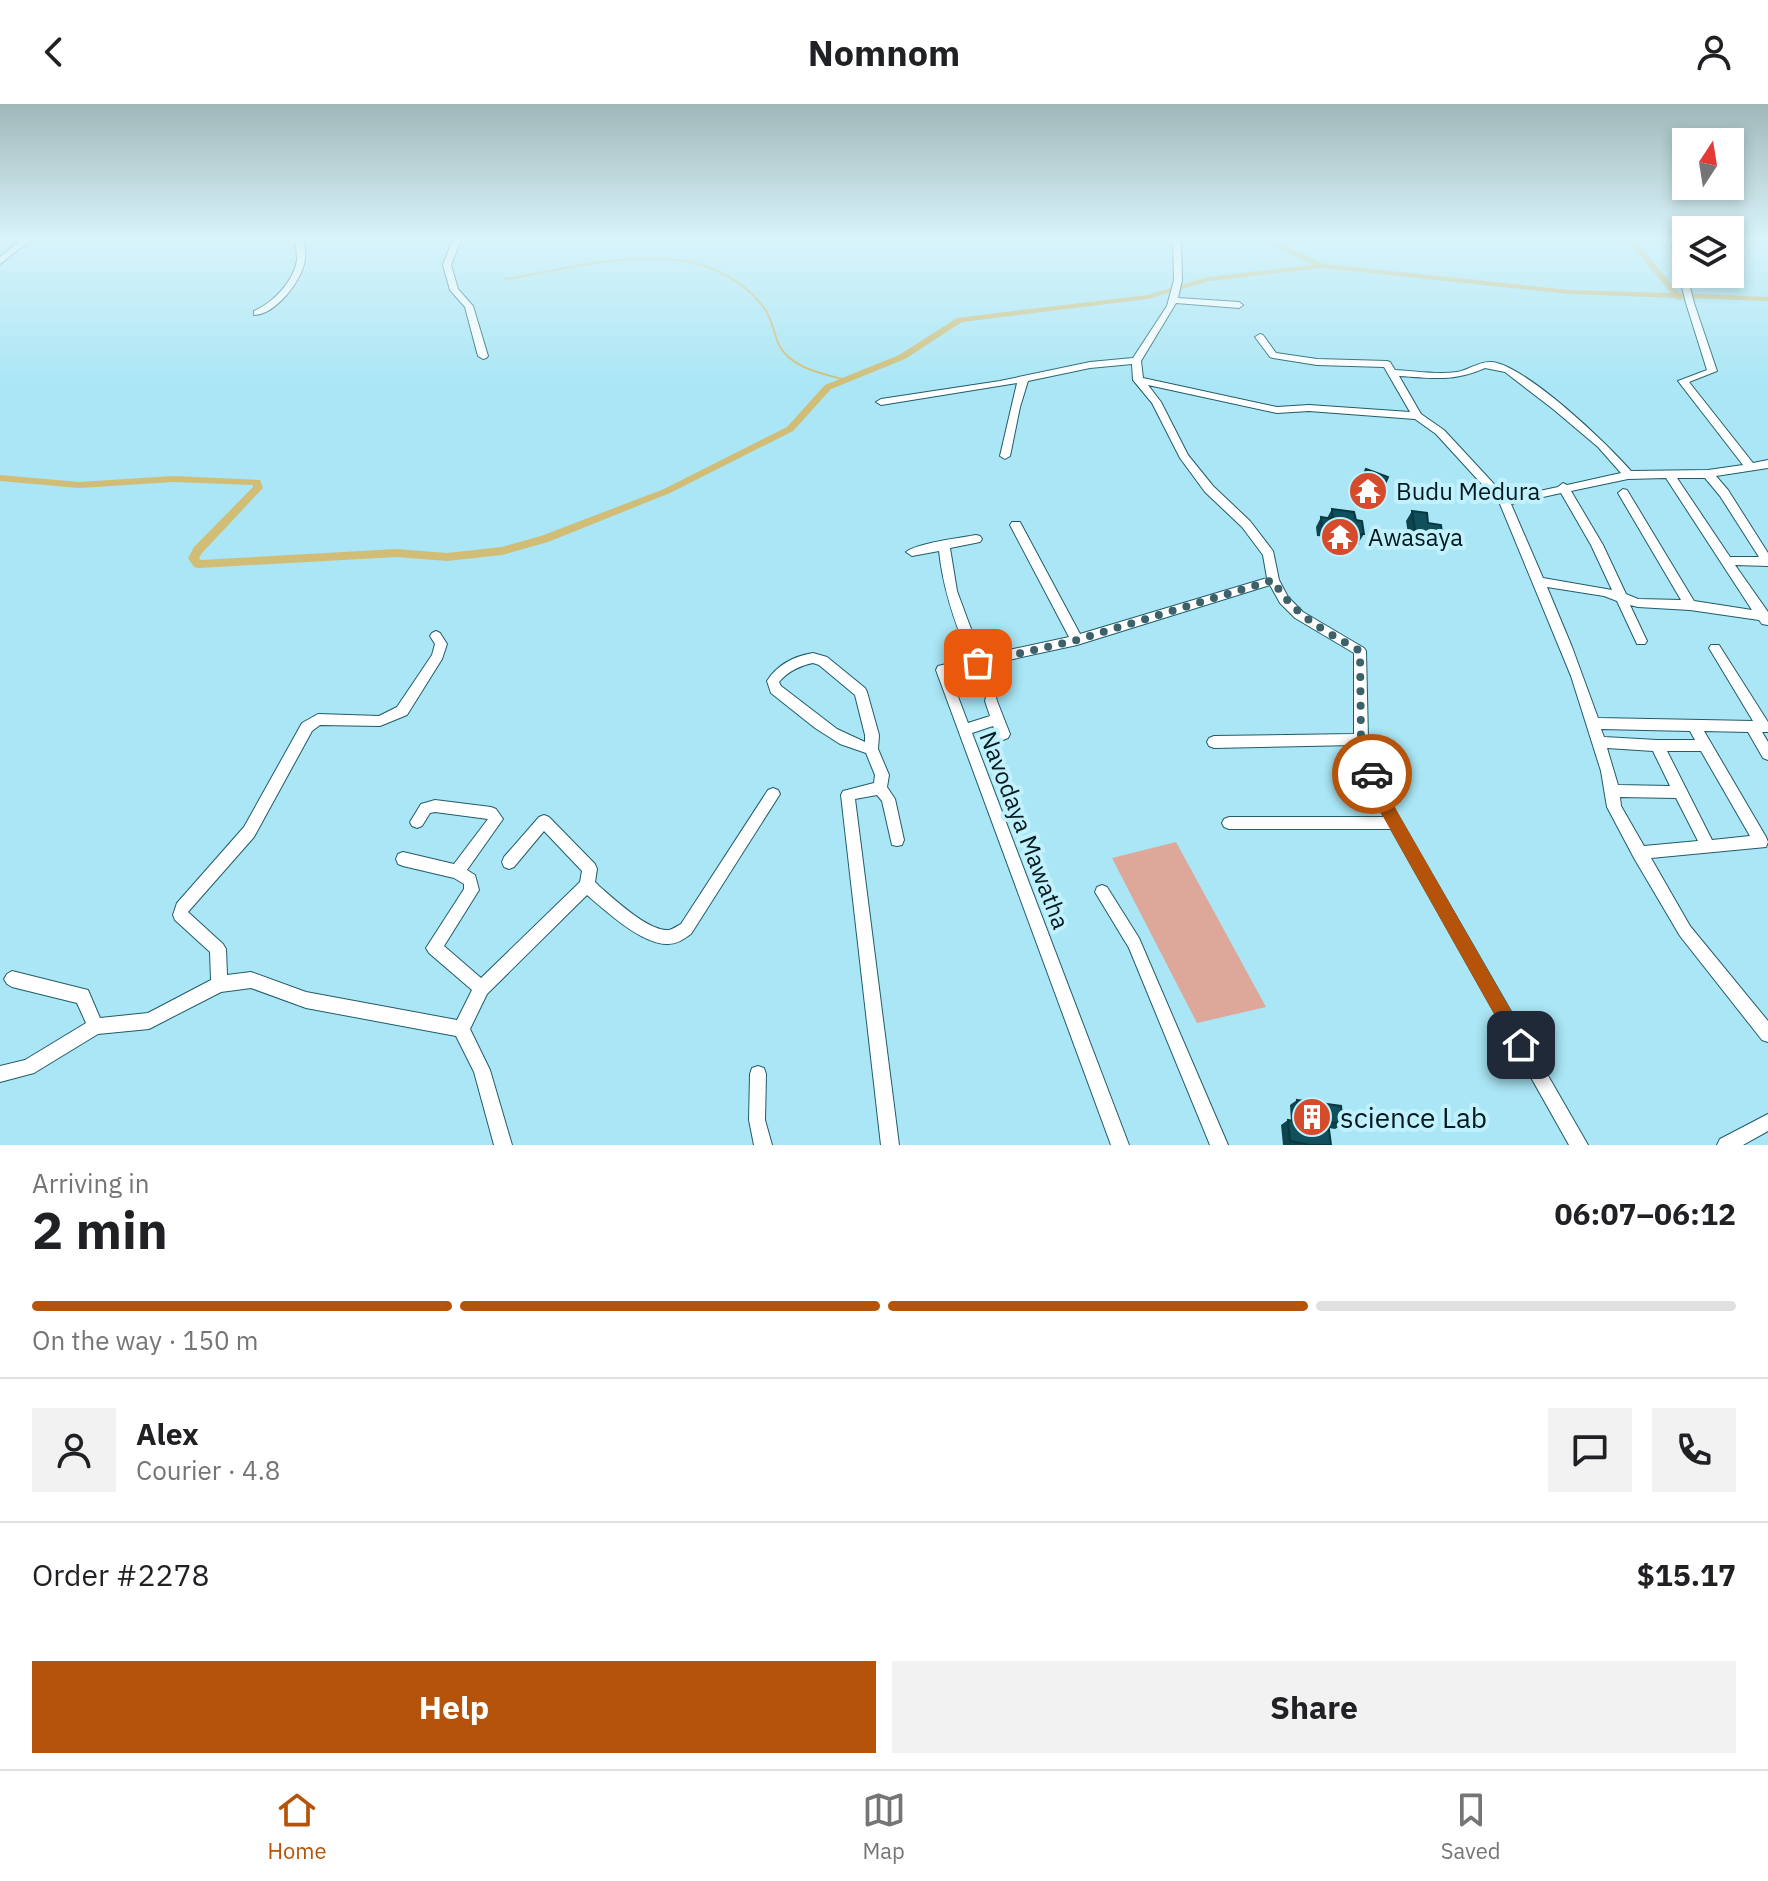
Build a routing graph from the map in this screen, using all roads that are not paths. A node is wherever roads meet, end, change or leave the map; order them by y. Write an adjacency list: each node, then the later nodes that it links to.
1 (285, 288): 7 (street)
2 (453, 288): 9 (street)
3 (1176, 288): 5 (street)
4 (1686, 288): 17 (street)
5 (1172, 300): 6 (street); 10 (street)
6 (1239, 305)
7 (257, 313)
8 (1260, 337): 11 (street)
9 (483, 356)
10 (1136, 361): 12 (street); 13 (street)
11 (1391, 373): 15 (street); 20 (street)
12 (1024, 378): 14 (street); 16 (street)
13 (1141, 381): 15 (street); 30 (street)
14 (881, 402)
15 (1417, 416): 23 (street)
16 (1005, 456)
17 (1762, 468): 19 (street)
18 (1669, 474): 19 (street); 20 (street); 28 (street)
19 (1708, 474): 29 (street)
20 (1628, 475): 21 (street)
21 (1563, 487): 23 (street); 32 (street)
22 (1623, 493): 33 (street)
23 (1505, 502): 31 (street)
24 (1016, 525): 36 (street)
25 (976, 539): 26 (street)
26 (944, 545): 27 (street); 39 (street)
27 (912, 552)
28 (1727, 561): 29 (street); 34 (street)
29 (1768, 562)
30 (1273, 580): 36 (street, Navodaya Mawatha); 47 (street)
31 (1538, 581): 32 (street); 42 (street)
32 (1622, 596): 33 (street); 37 (street)
33 (1690, 605): 34 (street)
34 (1766, 620)
35 (436, 636): 70 (street)
36 (1077, 640): 39 (street, Navodaya Mawatha)
37 (1641, 641)
38 (1715, 648): 44 (street)
39 (978, 663): 45 (street, Navodaya Mawatha)
40 (991, 701): 41 (street)
41 (997, 719): 45 (street); 46 (street)
42 (1594, 723): 43 (street); 49 (street)
43 (1694, 726): 44 (street); 50 (street)
44 (1761, 727): 53 (street)
45 (963, 730): 81 (street, Navodaya Mawatha)
46 (1003, 734)
47 (1361, 739): 48 (street); 60 (street)
48 (1214, 742)
49 (1599, 742): 51 (street); 55 (street)
50 (1705, 745): 51 (street); 62 (street)
51 (1657, 746): 56 (street)
52 (871, 749): 52 (street); 54 (street)
53 (1768, 754)
54 (880, 788): 61 (street); 80 (street)
55 (1613, 791): 56 (street); 63 (street)
56 (1678, 792): 62 (street)
57 (773, 794): 67 (street)
58 (417, 822): 66 (street)
59 (1229, 823): 60 (street)
60 (1395, 823): 83 (street)
61 (897, 840)
62 (1708, 847): 63 (street)
63 (1639, 853): 74 (street)
64 (403, 859): 66 (street)
65 (509, 862): 67 (street)
66 (457, 872): 71 (street)
67 (587, 885): 71 (street)
68 (1102, 892): 82 (street)
69 (12, 979): 72 (street)
70 (219, 984): 72 (street); 73 (street)
71 (481, 988): 73 (street)
72 (96, 1026): 75 (street)
73 (461, 1029): 78 (street)
74 (1768, 1034)
75 (0, 1074)
76 (758, 1074): 79 (street)
77 (1768, 1122): 84 (street)
78 (503, 1145)
79 (763, 1145)
80 (890, 1145)
81 (1120, 1145)
82 (1219, 1145)
83 (1579, 1145)
84 (1726, 1145)

